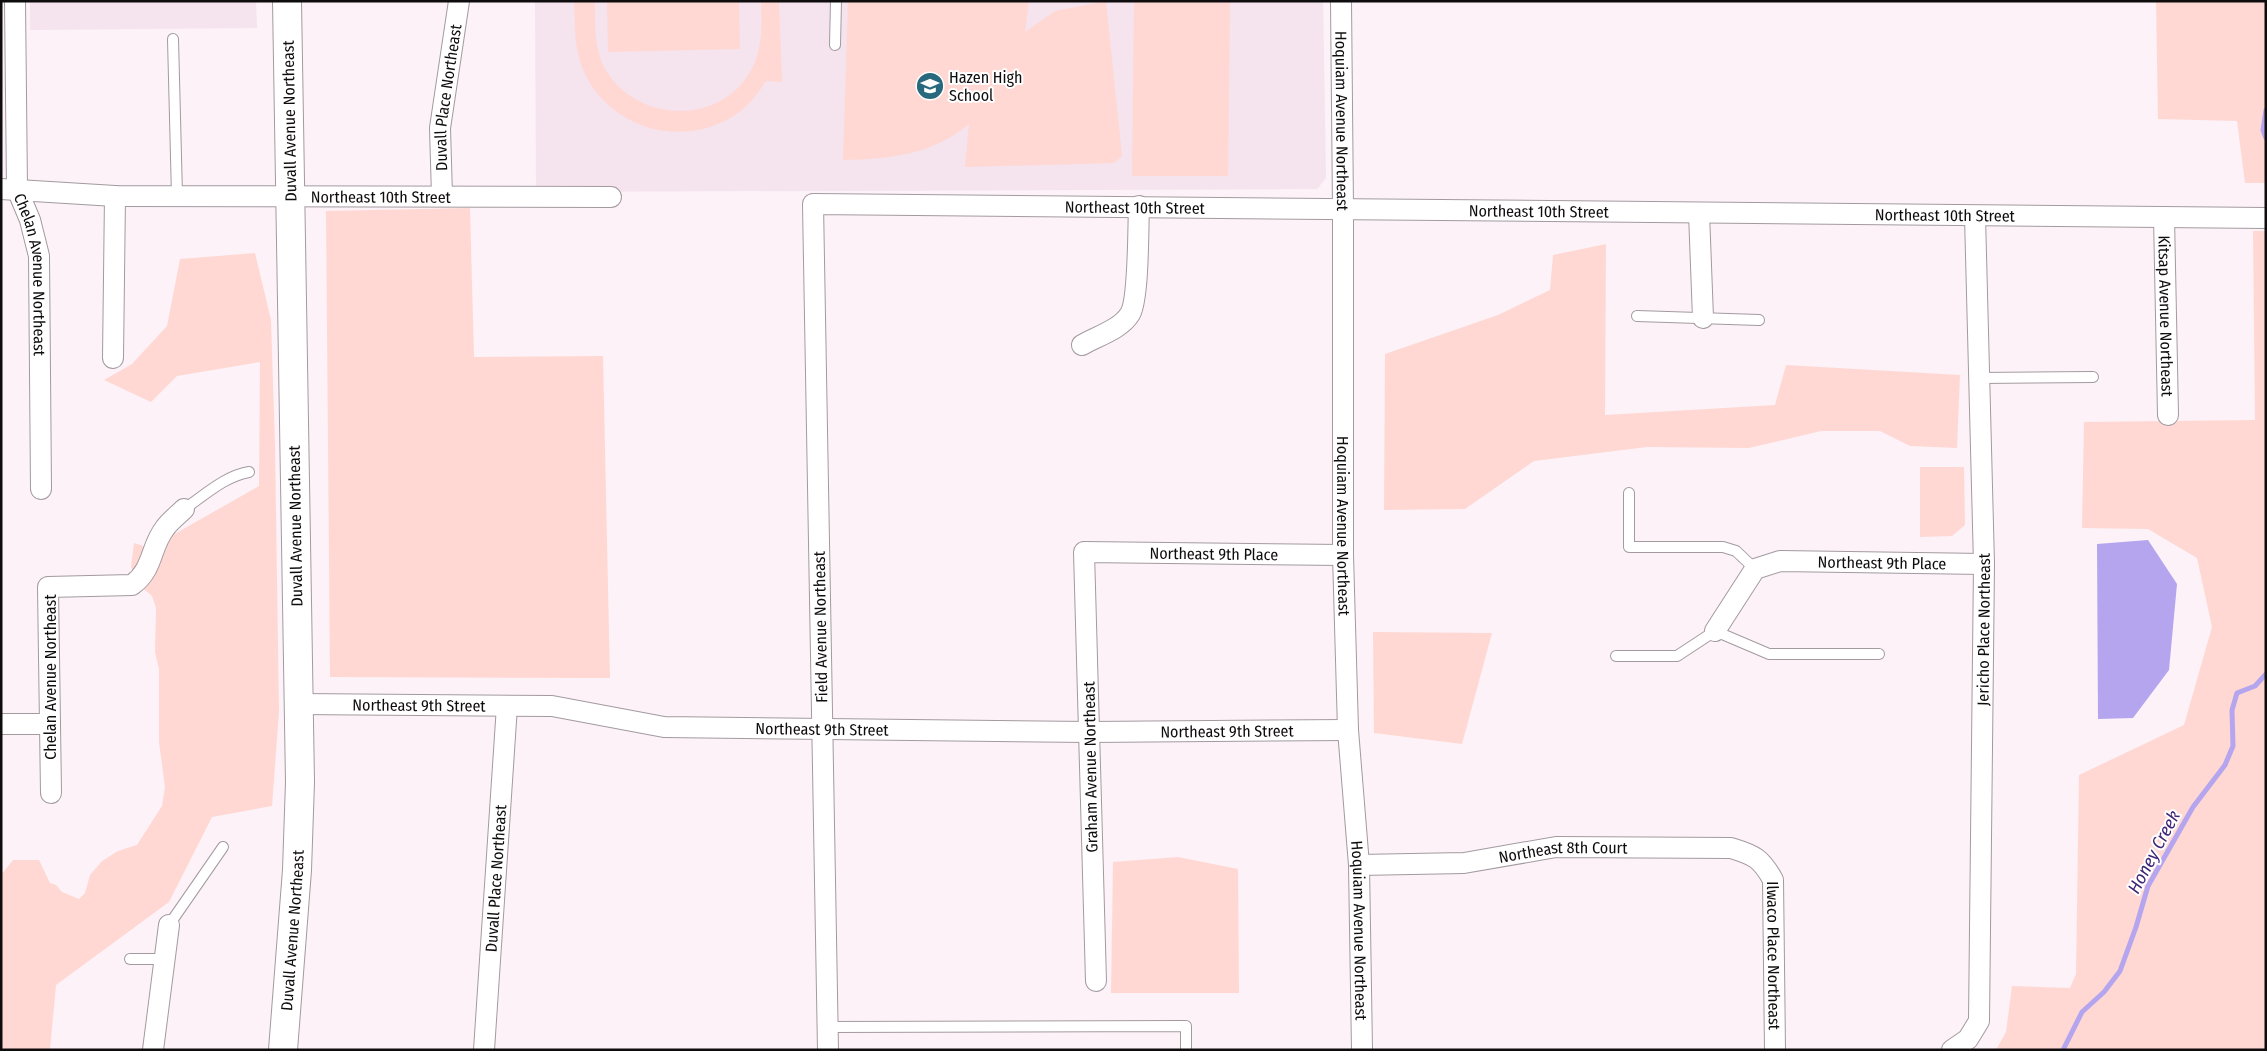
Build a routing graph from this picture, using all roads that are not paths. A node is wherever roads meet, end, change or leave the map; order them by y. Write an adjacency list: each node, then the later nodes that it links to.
1 (15, 1): 6 (street, Chelan Avenue Northeast)
2 (287, 1): 12 (main road, Duvall Avenue Northeast)
3 (459, 1): 13 (street, Duvall Place Northeast)
4 (836, 1): 8 (lane)
5 (1341, 1): 17 (street, Hoquiam Avenue Northeast)
6 (8, 36): 9 (street, Chelan Avenue Northeast)
7 (173, 39): 11 (lane)
8 (836, 45)
9 (9, 189): 10 (street, Northeast 10th Street); 31 (street, Chelan Avenue Northeast)
10 (115, 196): 11 (street, Northeast 10th Street); 26 (street)
11 (177, 196): 12 (street, Northeast 10th Street)
12 (290, 196): 13 (street, Northeast 10th Street); 41 (main road, Duvall Avenue Northeast)
13 (442, 196): 14 (street, Northeast 10th Street)
14 (611, 197)
15 (813, 204): 16 (street, Northeast 10th Street); 45 (street, Field Avenue Northeast)
16 (1139, 206): 17 (street, Northeast 10th Street); 25 (street)
17 (1344, 208): 18 (street, Northeast 10th Street); 35 (street, Hoquiam Avenue Northeast)
18 (1699, 213): 19 (street, Northeast 10th Street); 23 (street)
19 (1975, 216): 20 (street, Northeast 10th Street); 28 (street, Jericho Place Northeast)
20 (2164, 217): 21 (street, Northeast 10th Street); 29 (street, Kitsap Avenue Northeast)
21 (2266, 218)
22 (1637, 316): 23 (lane)
23 (1703, 318): 24 (lane)
24 (1759, 320)
25 (1082, 345)
26 (113, 358)
27 (2093, 377): 28 (lane)
28 (1980, 378): 36 (street, Jericho Place Northeast)
29 (2168, 415)
30 (250, 472): 33 (lane)
31 (41, 489)
32 (1629, 493): 37 (lane)
33 (184, 509): 44 (street, Chelan Avenue Northeast)
34 (1084, 552): 35 (street, Northeast 9th Place); 47 (street, Graham Avenue Northeast)
35 (1343, 555): 46 (street, Hoquiam Avenue Northeast)
36 (1984, 564): 37 (street, Northeast 9th Place); 57 (street, Jericho Place Northeast)
37 (1755, 569): 38 (street)
38 (1715, 631): 39 (lane); 40 (lane)
39 (1878, 654)
40 (1616, 656)
41 (298, 704): 42 (street, Northeast 9th Street); 59 (main road, Duvall Avenue Northeast)
42 (507, 706): 45 (street, Northeast 9th Street); 60 (street, Duvall Place Northeast)
43 (1, 724): 44 (street)
44 (50, 724): 48 (street, Chelan Avenue Northeast)
45 (821, 728): 47 (street, Northeast 9th Street); 56 (street, Field Avenue Northeast)
46 (1348, 730): 47 (street, Northeast 9th Street); 51 (street, Hoquiam Avenue Northeast)
47 (1089, 732): 55 (street, Graham Avenue Northeast)
48 (51, 794)
49 (223, 846): 52 (lane)
50 (1764, 862): 51 (street, Northeast 8th Court); 64 (street, Ilwaco Place Northeast)
51 (1359, 865): 63 (street, Hoquiam Avenue Northeast)
52 (169, 925): 54 (street)
53 (130, 959): 54 (lane)
54 (164, 959): 58 (street)
55 (1096, 981)
56 (828, 1027): 61 (street, Field Avenue Northeast); 62 (lane)
57 (1960, 1044)
58 (153, 1050)
59 (283, 1050)
60 (484, 1050)
61 (828, 1050)
62 (1186, 1050)
63 (1362, 1050)
64 (1775, 1050)

